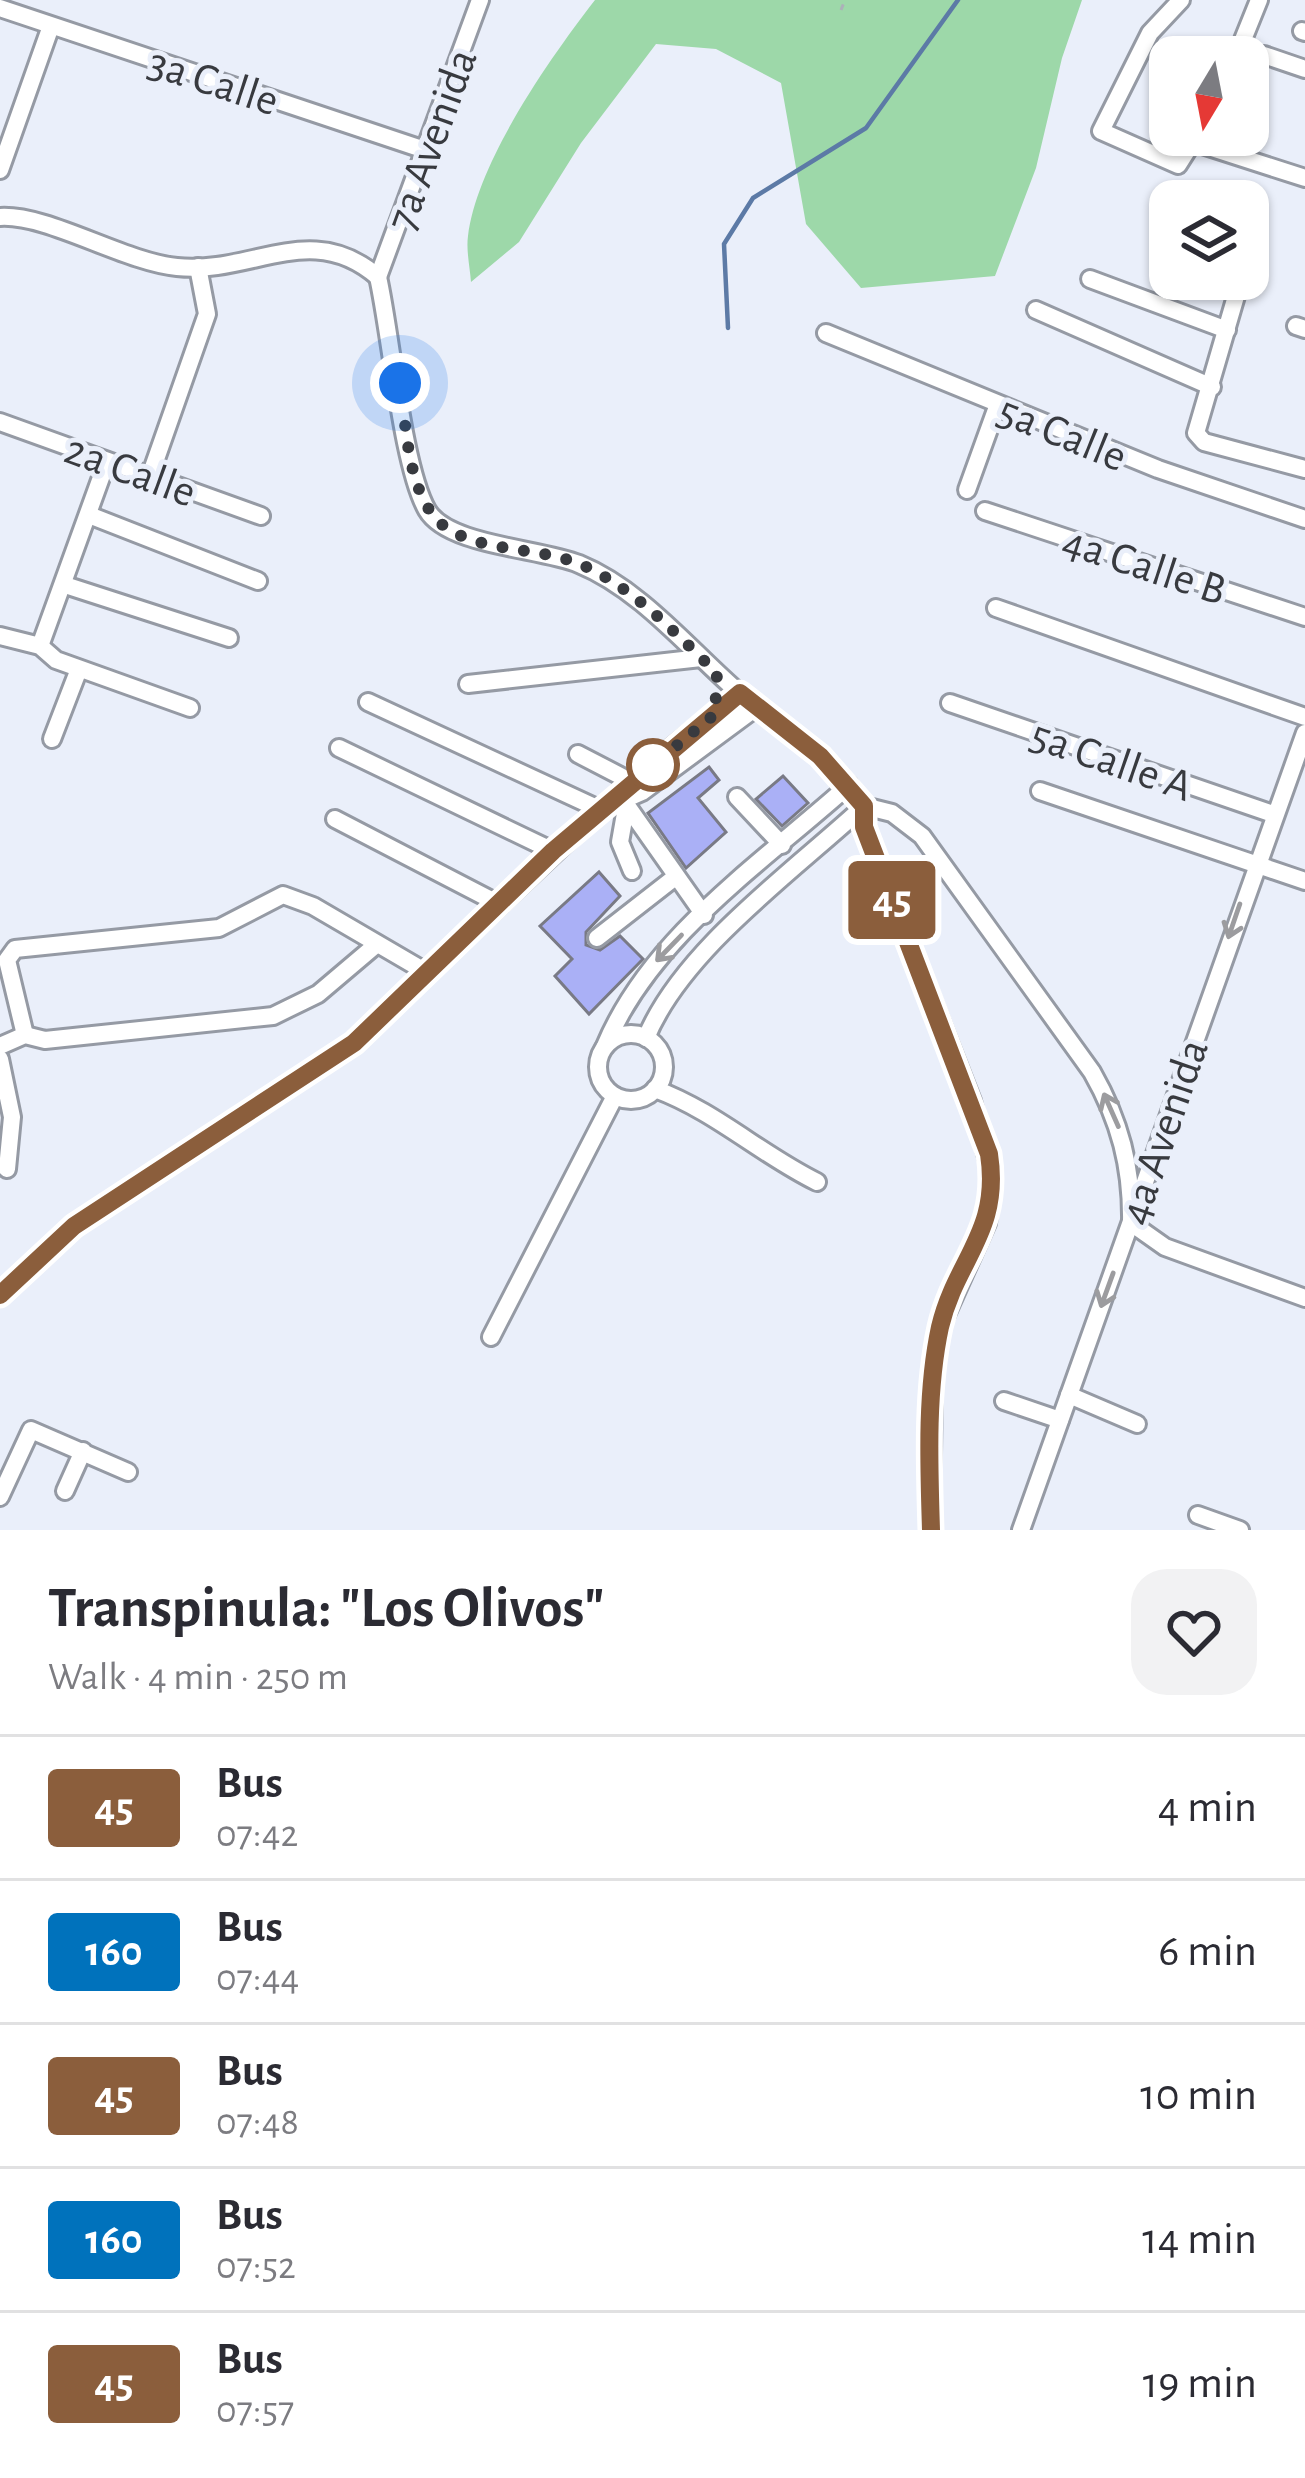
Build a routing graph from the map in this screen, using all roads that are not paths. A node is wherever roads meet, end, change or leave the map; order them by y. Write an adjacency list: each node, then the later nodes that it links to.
1 (480, 0): 9 (street, 7a Avenida)
2 (1181, 0): 10 (street)
3 (1259, 0): 6 (street)
4 (0, 8): 5 (street, 3a Calle)
5 (51, 26): 9 (street, 3a Calle); 14 (street)
6 (1244, 36)
7 (1269, 58): 8 (street)
8 (1305, 69)
9 (428, 151): 18 (street, 7a Avenida)
10 (1149, 154)
11 (1153, 156): 12 (street)
12 (1184, 156)
13 (1243, 156): 15 (street)
14 (1, 165)
15 (1305, 178)
16 (0, 217): 17 (street)
17 (199, 267): 18 (street); 29 (street)
18 (378, 277): 42 (street)
19 (1090, 279): 22 (street)
20 (1235, 300): 22 (street)
21 (1036, 310): 24 (street)
22 (1227, 330): 24 (street)
23 (826, 333): 25 (street, 5a Calle)
24 (1212, 387): 28 (street)
25 (997, 406): 30 (street); 34 (street, 5a Calle)
26 (0, 422): 27 (street, 2a Calle)
27 (107, 461): 29 (street, 2a Calle); 32 (street)
28 (1305, 470)
29 (150, 476): 33 (street, 2a Calle)
30 (967, 490)
31 (985, 511): 38 (street, 4a Calle B)
32 (89, 515): 35 (street); 36 (street)
33 (261, 516)
34 (1305, 519)
35 (258, 580)
36 (65, 585): 40 (street); 41 (street)
37 (996, 608): 52 (street)
38 (1305, 617)
39 (0, 636): 41 (street)
40 (229, 638)
41 (40, 646): 43 (street)
42 (701, 658): 44 (street); 45 (street)
43 (79, 669): 50 (street); 54 (street)
44 (717, 673): 46 (street); 51 (street)
45 (468, 684)
46 (740, 693): 49 (street); 51 (street)
47 (368, 702): 62 (street)
48 (950, 703): 63 (street, 5a Calle A)
49 (757, 706): 57 (street); 59 (street)
50 (190, 708)
51 (715, 714): 59 (street)
52 (1305, 717)
53 (1305, 733): 63 (street, 4a Avenida)
54 (52, 739)
55 (340, 748): 66 (street)
56 (578, 754): 59 (street)
57 (849, 785): 61 (street); 65 (street)
58 (1040, 791): 67 (street)
59 (626, 795): 62 (street); 68 (street); 69 (street)
60 (737, 797): 65 (street)
61 (864, 806): 78 (street); 86 (street, one-way to 61); 99 (street)
62 (601, 810): 66 (street)
63 (1274, 814): 67 (street, 4a Avenida)
64 (335, 819): 71 (street)
65 (782, 845): 72 (street)
66 (553, 851): 71 (street)
67 (1255, 861): 70 (street); 86 (street, 4a Avenida, one-way to 86)
68 (632, 871)
69 (674, 878): 72 (street); 73 (street)
70 (1305, 881)
71 (499, 904): 75 (street)
72 (704, 915): 80 (street, one-way to 80)
73 (597, 938)
74 (376, 944): 75 (street); 76 (street); 77 (street)
75 (426, 972): 87 (street)
76 (6, 986): 77 (street)
77 (26, 1035): 79 (street)
78 (646, 1038): 80 (street); 82 (street)
79 (0, 1046)
80 (605, 1046): 83 (street)
81 (0, 1060): 84 (street)
82 (656, 1089): 83 (street); 85 (street)
83 (615, 1096): 89 (street)
84 (7, 1169)
85 (817, 1182)
86 (1131, 1223): 88 (street); 90 (street, 4a Avenida, one-way to 90)
87 (0, 1295)
88 (1305, 1298)
89 (491, 1337)
90 (1069, 1395): 92 (street, 4a Avenida); 93 (street)
91 (1004, 1401): 92 (street)
92 (1060, 1420): 100 (street, 4a Avenida)
93 (1137, 1424)
94 (83, 1451): 95 (street); 96 (street); 97 (street)
95 (128, 1472)
96 (65, 1491)
97 (0, 1498)
98 (1198, 1515): 101 (street)
99 (931, 1530)
100 (1021, 1530)
101 (1240, 1530)

